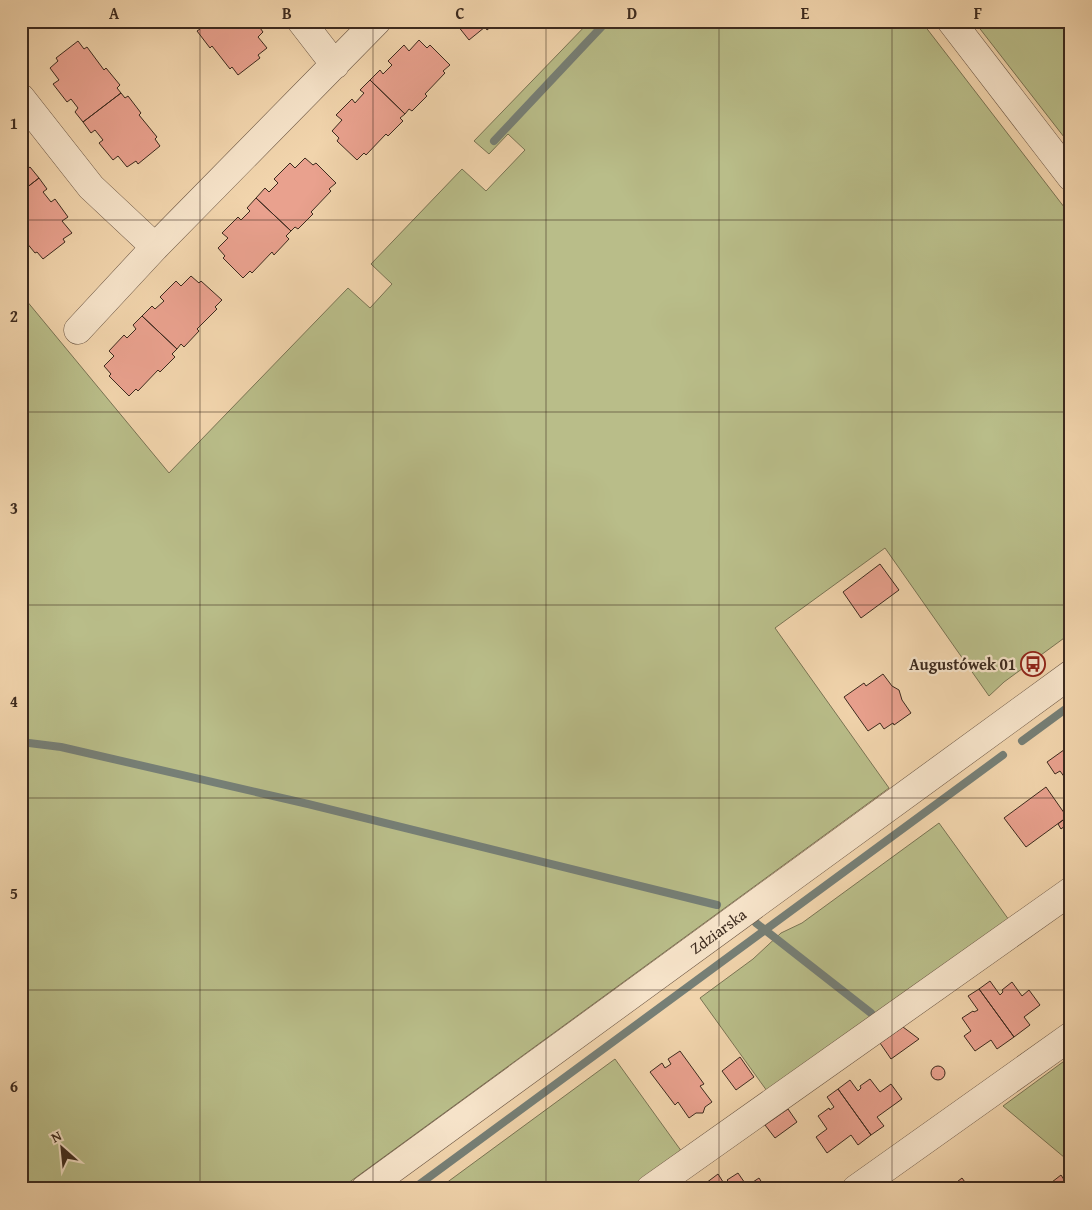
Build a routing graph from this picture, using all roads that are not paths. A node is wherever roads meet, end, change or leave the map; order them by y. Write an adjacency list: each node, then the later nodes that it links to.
1 (301, 21): 4 (street)
2 (377, 21): 4 (street)
3 (951, 21): 6 (street)
4 (335, 65): 7 (street)
5 (21, 98): 7 (street)
6 (1071, 177)
7 (155, 247): 8 (street)
8 (78, 330)
9 (1071, 674): 12 (street, Zdziarska)
10 (1071, 890): 13 (street)
11 (1071, 1036): 14 (street)
12 (365, 1189)
13 (650, 1189)
14 (856, 1189)

